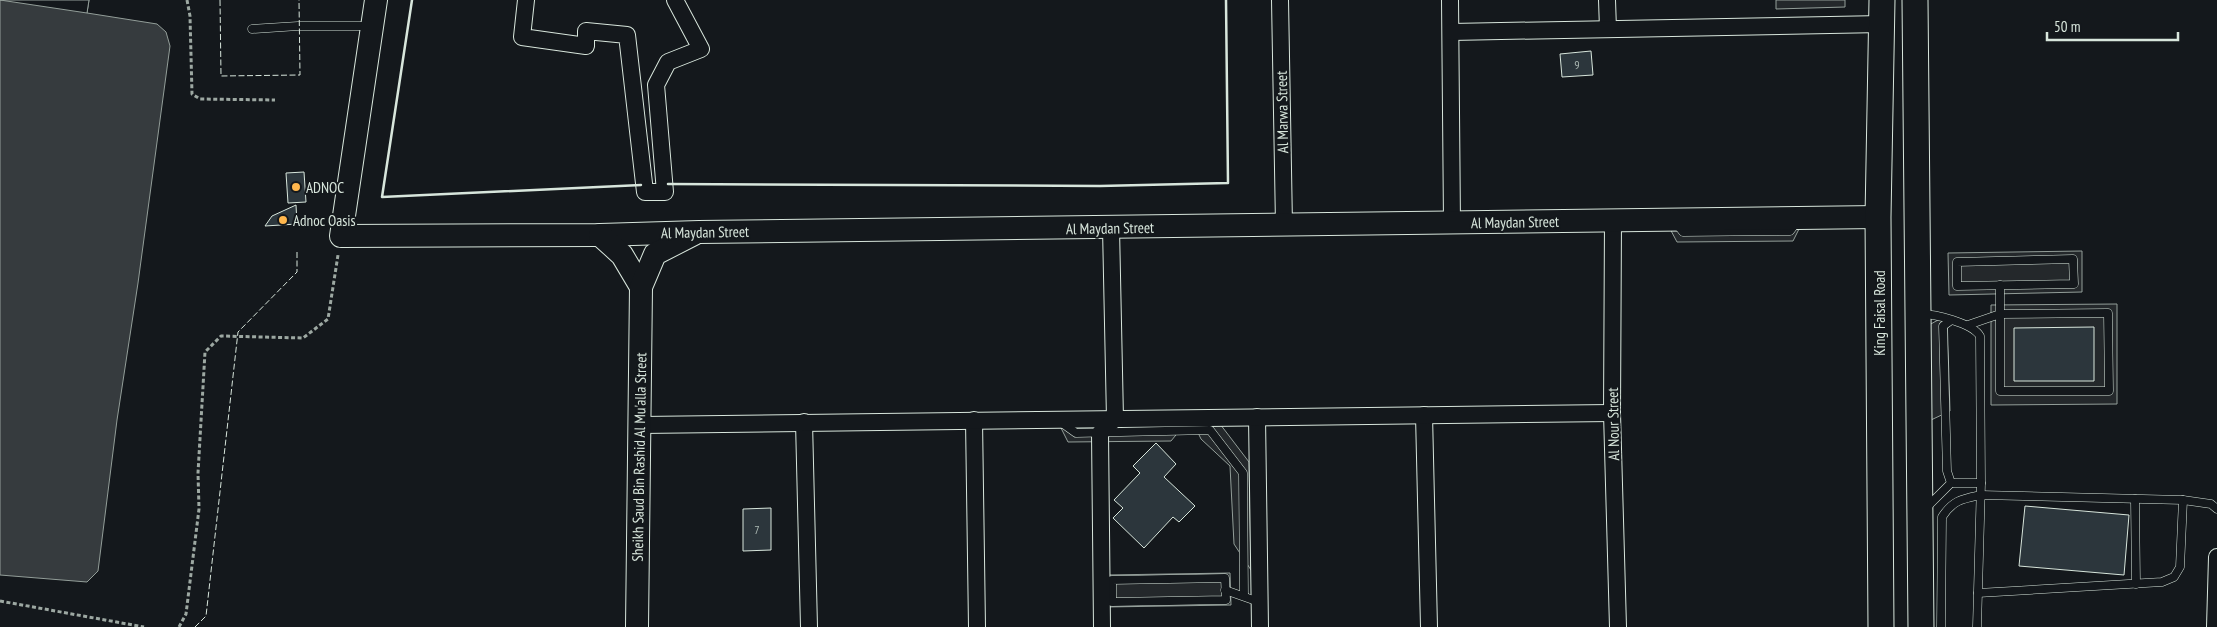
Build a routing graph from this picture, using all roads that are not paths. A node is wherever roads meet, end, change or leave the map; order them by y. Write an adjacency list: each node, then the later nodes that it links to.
1 (376, 0): 9 (street)
2 (526, 0): 3 (street)
3 (675, 0)
4 (1280, 0): 16 (street, Al Marwa Street)
5 (1450, 0): 12 (street)
6 (1607, 0): 11 (street)
7 (1916, 0): 22 (main road)
8 (1882, 12): 11 (street); 13 (main road, King Faisal Road)
9 (372, 26): 10 (lane); 19 (street, Al Maydan Street)
10 (252, 29)
11 (1608, 29): 12 (street)
12 (1451, 32): 15 (street)
13 (1878, 217): 14 (street, Al Maydan Street); 54 (main road, King Faisal Road)
14 (1614, 221): 15 (street, Al Maydan Street); 26 (street, Al Nour Street)
15 (1452, 222): 16 (street, Al Maydan Street)
16 (1284, 224): 17 (street, Al Maydan Street)
17 (1111, 228): 18 (street, Al Maydan Street); 30 (street)
18 (699, 232): 19 (street, Al Maydan Street); 21 (street, Sheikh Saud Bin Rashid Al Mu'alla Street)
19 (600, 236): 21 (street)
20 (2000, 285): 20 (lane); 23 (lane)
21 (641, 287): 33 (street, Sheikh Saud Bin Rashid Al Mu'alla Street)
22 (1918, 314): 24 (lane); 41 (main road)
23 (2000, 314): 23 (lane); 25 (lane)
24 (1950, 321): 25 (lane); 35 (lane)
25 (1968, 325): 36 (lane)
26 (1612, 413): 27 (street); 53 (street, Al Nour Street)
27 (1424, 415): 28 (street); 52 (street)
28 (1258, 417): 30 (street); 46 (street)
29 (1056, 419): 30 (street); 31 (street); 34 (lane)
30 (1115, 419): 34 (street)
31 (974, 420): 32 (street); 49 (street)
32 (804, 422): 33 (street); 48 (street)
33 (641, 425): 47 (street, Sheikh Saud Bin Rashid Al Mu'alla Street)
34 (1100, 433): 46 (lane); 50 (street)
35 (1951, 483): 36 (lane); 41 (lane)
36 (1981, 483): 37 (lane)
37 (1981, 496): 38 (lane); 45 (lane); 56 (lane)
38 (2134, 499): 39 (lane); 43 (lane)
39 (2184, 500): 40 (lane); 43 (lane)
40 (2217, 509)
41 (1922, 512): 55 (main road)
42 (2217, 557): 58 (street)
43 (2136, 584): 45 (lane)
44 (1225, 590): 44 (lane); 46 (lane)
45 (1978, 593): 57 (lane)
46 (1252, 599): 51 (street)
47 (637, 627)
48 (809, 627)
49 (977, 627)
50 (1102, 627)
51 (1260, 627)
52 (1429, 627)
53 (1618, 627)
54 (1880, 627)
55 (1921, 627)
56 (1941, 627)
57 (1977, 627)
58 (2215, 627)

